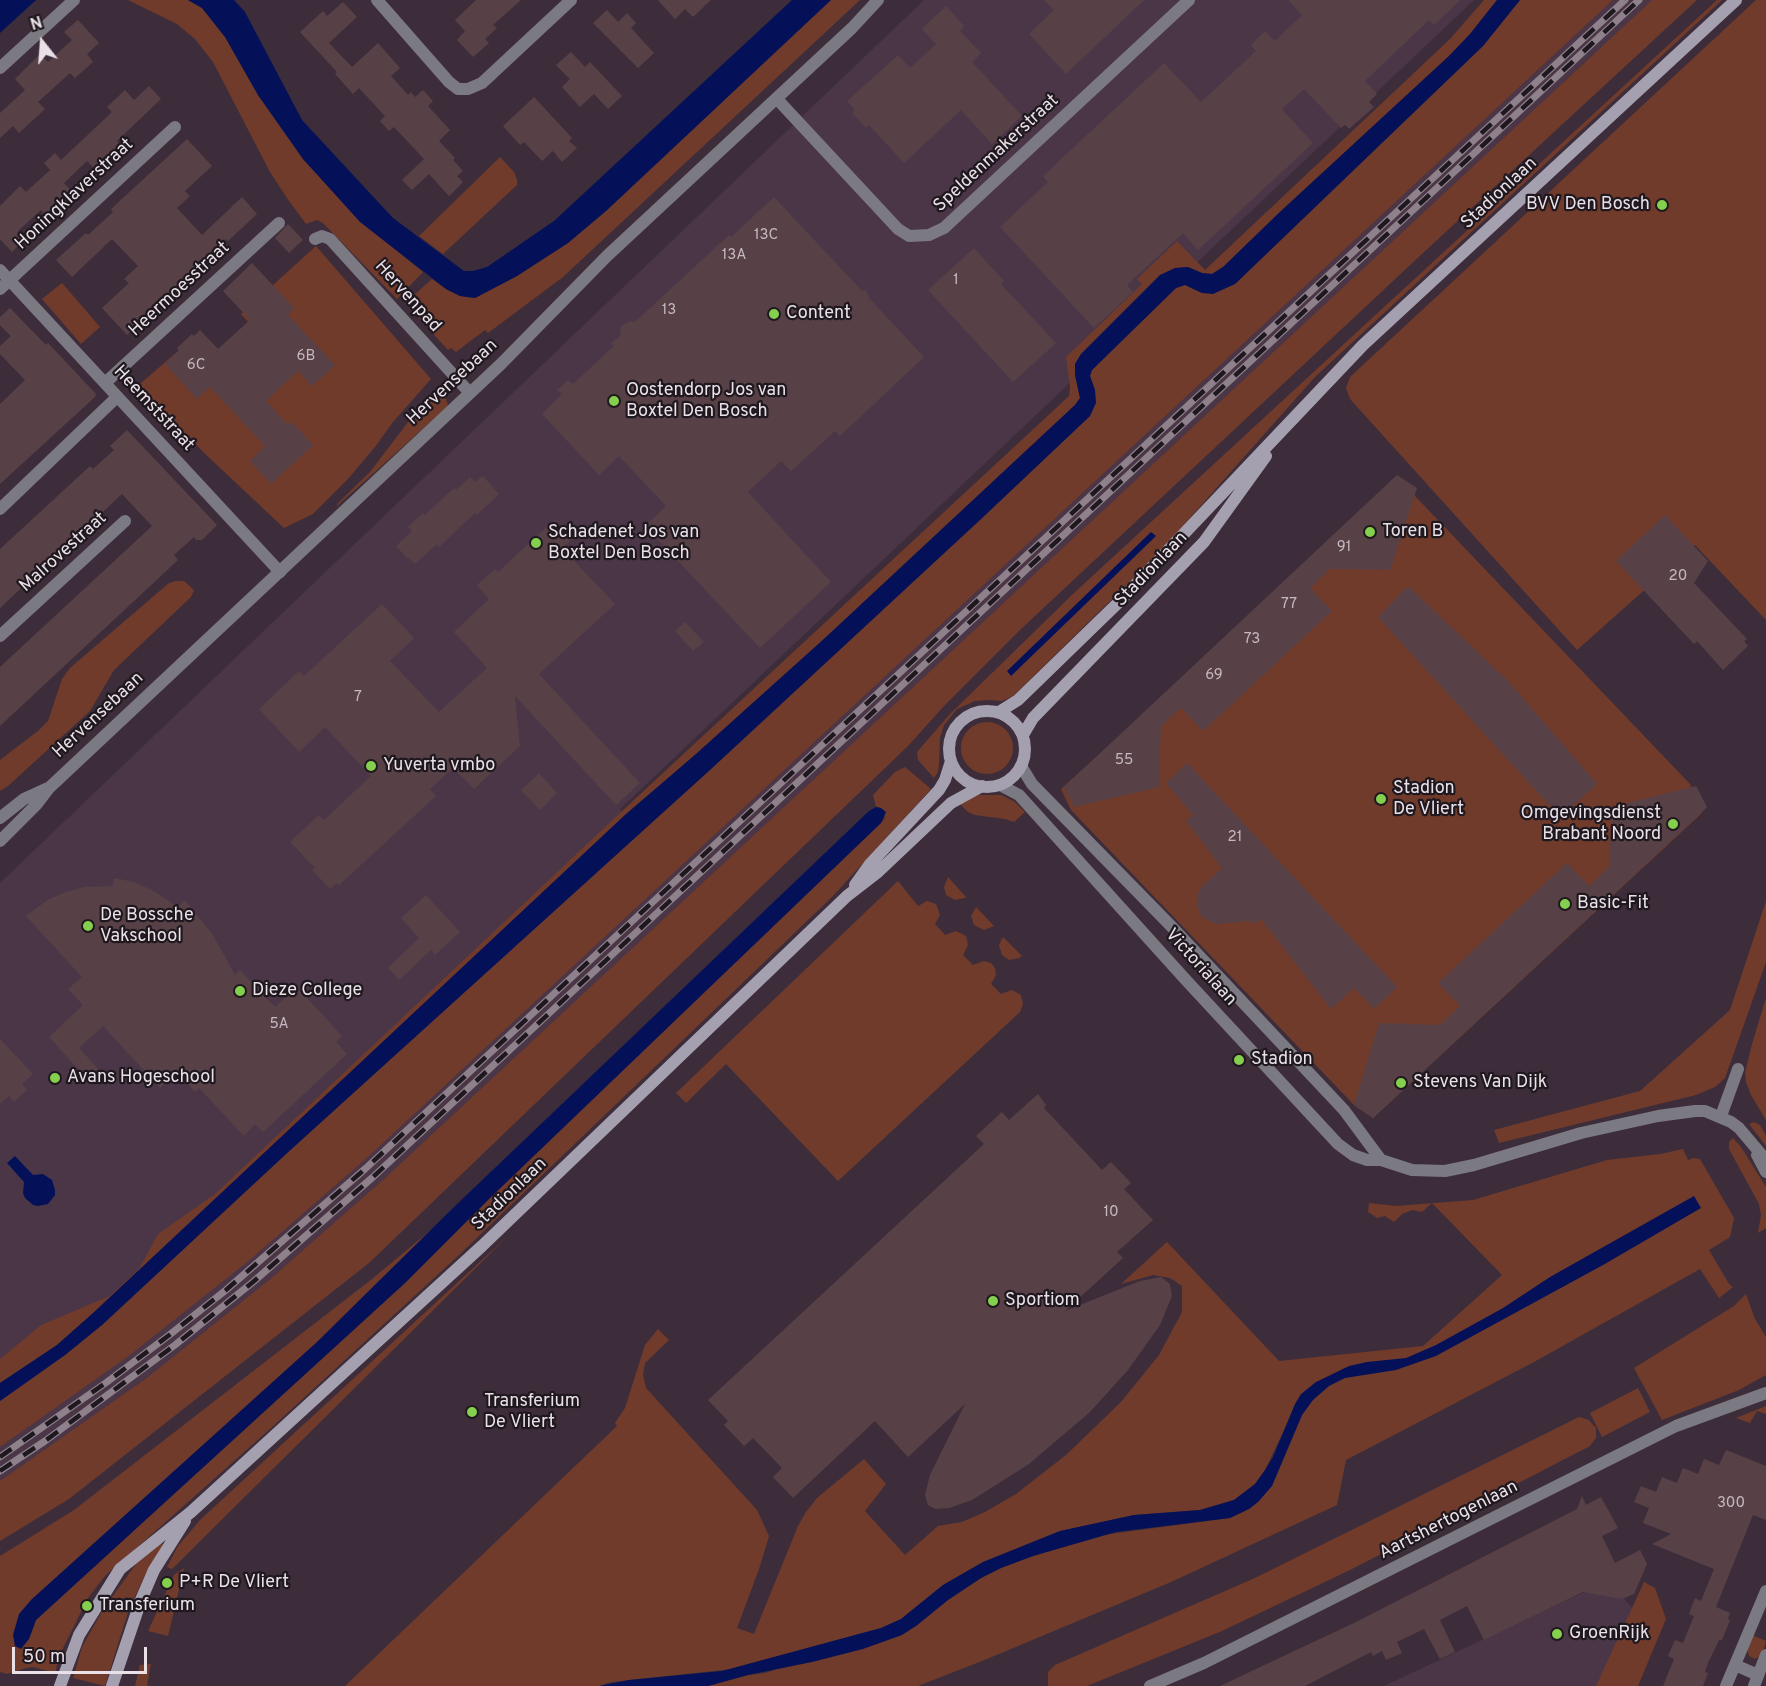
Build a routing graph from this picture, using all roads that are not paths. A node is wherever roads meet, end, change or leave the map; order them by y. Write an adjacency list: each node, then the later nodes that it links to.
1 (74, 0): 7 (street)
2 (377, 0): 3 (street)
3 (571, 0)
4 (878, 0): 8 (street, Hervensebaan)
5 (1189, 0): 8 (street, Speldenmakerstraat)
6 (1736, 0): 18 (main road, Stadionlaan)
7 (0, 68)
8 (777, 99): 16 (street, Hervensebaan)
9 (175, 127): 13 (street, Honingklaverstraat)
10 (279, 223): 15 (street, Heermoesstraat)
11 (315, 239): 16 (street, Hervenpad)
12 (0, 270): 13 (street, Heemststraat)
13 (10, 280): 14 (street, Honingklaverstraat); 15 (street, Heemststraat)
14 (0, 289)
15 (105, 383): 17 (street, Heemststraat)
16 (469, 392): 21 (street, Hervensebaan)
17 (117, 397): 19 (street); 21 (street, Heemststraat)
18 (1294, 419): 23 (main road, Stadionlaan); 24 (main road, Stadionlaan)
19 (0, 509)
20 (125, 521): 22 (street, Malrovestraat)
21 (280, 572): 29 (street, Hervensebaan)
22 (0, 636)
23 (999, 712): 24 (main road); 25 (main road)
24 (1023, 735): 26 (main road)
25 (951, 761): 28 (main road); 32 (main road, Stadionlaan)
26 (1021, 766): 27 (main road); 36 (street, Victorialaan)
27 (1000, 784): 28 (main road); 36 (street, Victorialaan)
28 (981, 786): 32 (main road, Stadionlaan)
29 (49, 788): 30 (street, Hervensebaan); 31 (street, Hervensebaan)
30 (0, 818)
31 (0, 841)
32 (847, 896): 40 (main road, Stadionlaan)
33 (1738, 1069): 34 (street)
34 (1721, 1116): 35 (street, Victorialaan); 36 (street, Victorialaan)
35 (1751, 1143): 37 (street, Victorialaan); 38 (street, Victorialaan)
36 (1381, 1160)
37 (1766, 1160)
38 (1766, 1172)
39 (1766, 1393): 47 (street, Aartshertogenlaan)
40 (191, 1512): 45 (main road, Stadionlaan); 46 (main road, Stadionlaan)
41 (1766, 1591): 43 (street)
42 (1766, 1655): 44 (street)
43 (1735, 1665): 44 (street); 48 (street)
44 (1759, 1680)
45 (60, 1686)
46 (112, 1686)
47 (1150, 1686)
48 (1726, 1686)

